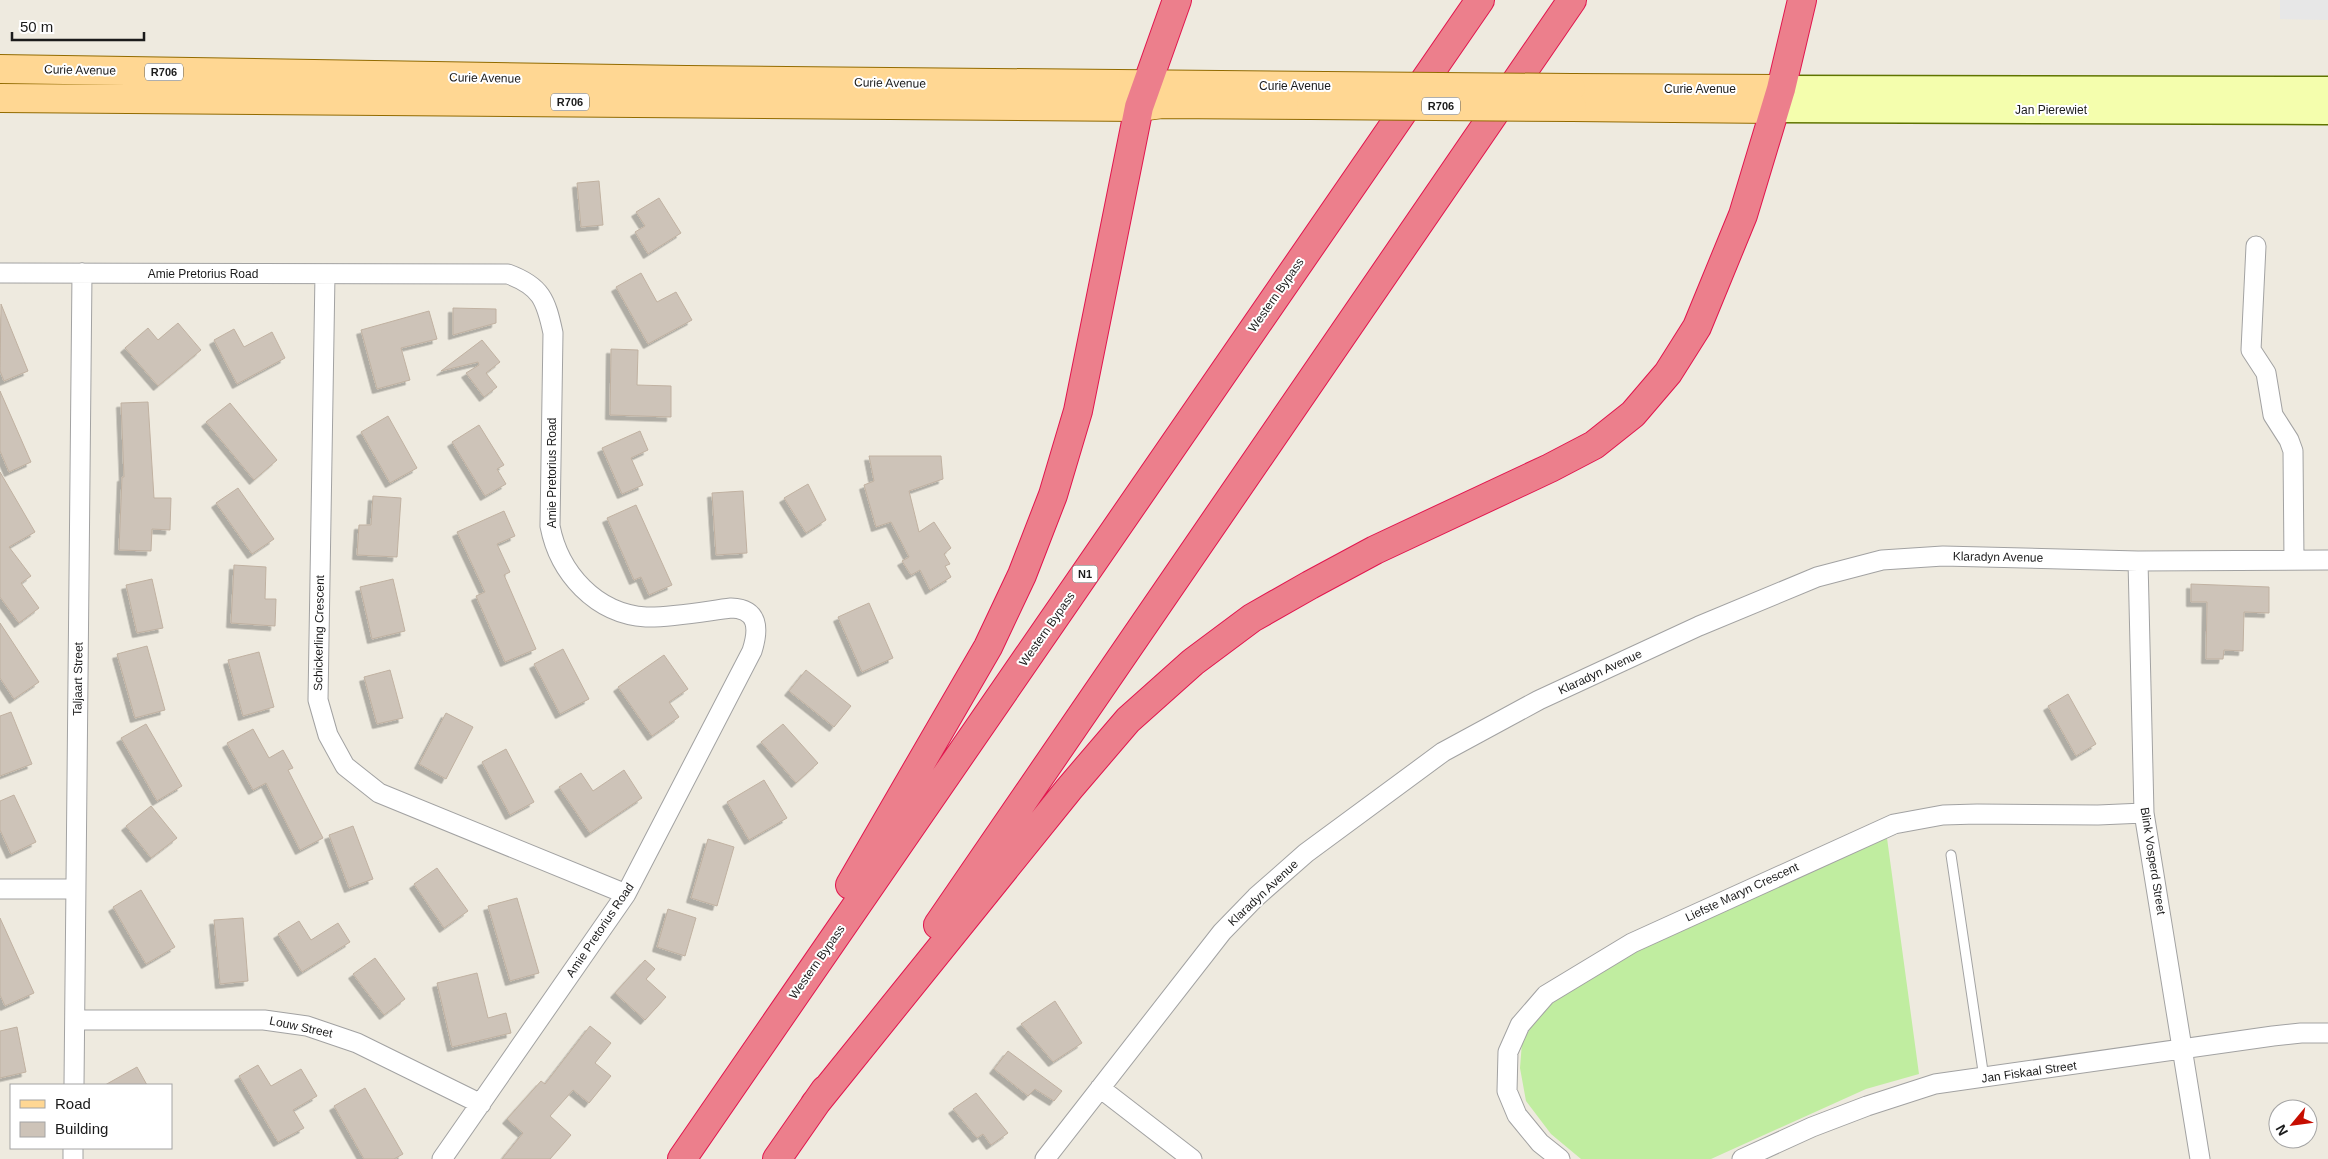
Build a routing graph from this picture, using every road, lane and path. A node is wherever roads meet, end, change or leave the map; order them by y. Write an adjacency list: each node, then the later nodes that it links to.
1 (1177, 0): 7 (highway)
2 (1480, 0): 25 (highway, Western Bypass / N1)
3 (1572, 0): 33 (highway)
4 (1802, 0): 10 (highway)
5 (0, 68): 7 (main road, Curie Avenue / R706)
6 (2328, 90): 10 (main road, Jan Pierewiet / R706)
7 (1143, 96): 9 (main road, Curie Avenue / R706); 10 (main road, Curie Avenue / R706, bridge); 25 (highway)
8 (0, 98): 9 (main road, Curie Avenue / R706)
9 (66, 98): 11 (main road)
10 (1777, 99): 12 (main road, Jan Pierewiet / R706); 33 (highway)
11 (0, 105)
12 (2328, 111)
13 (2256, 246): 17 (street)
14 (0, 273): 15 (street, Amie Pretorius Road)
15 (82, 273): 16 (street, Amie Pretorius Road); 23 (street, Taljaart Street)
16 (325, 274): 24 (street, Schickerling Crescent); 24 (street, Amie Pretorius Road)
17 (2294, 560): 18 (street, Klaradyn Avenue); 19 (street, Klaradyn Avenue)
18 (2328, 560)
19 (2138, 561): 20 (street, Blink Vosperd Street); 31 (street, Klaradyn Avenue)
20 (2144, 813): 28 (street, Blink Vosperd Street); 39 (street, Liefste Maryn Crescent)
21 (1951, 855): 29 (lane)
22 (0, 889): 23 (street)
23 (76, 889): 26 (street, Taljaart Street)
24 (626, 894): 32 (street, Amie Pretorius Road)
25 (796, 993): 35 (highway, Western Bypass / N1)
26 (75, 1020): 30 (street, Taljaart Street); 32 (street, Louw Street)
27 (2328, 1033): 28 (street, Jan Fiskaal Street)
28 (2182, 1049): 29 (street, Jan Fiskaal Street); 41 (street, Blink Vosperd Street)
29 (1984, 1078): 40 (street, Jan Fiskaal Street)
30 (74, 1084)
31 (1100, 1088): 37 (street, Klaradyn Avenue); 38 (street)
32 (481, 1104): 34 (street, Amie Pretorius Road)
33 (815, 1104): 36 (highway)
34 (442, 1159)
35 (682, 1159)
36 (777, 1159)
37 (1045, 1159)
38 (1192, 1159)
39 (1560, 1159)
40 (1742, 1159)
41 (2200, 1159)

